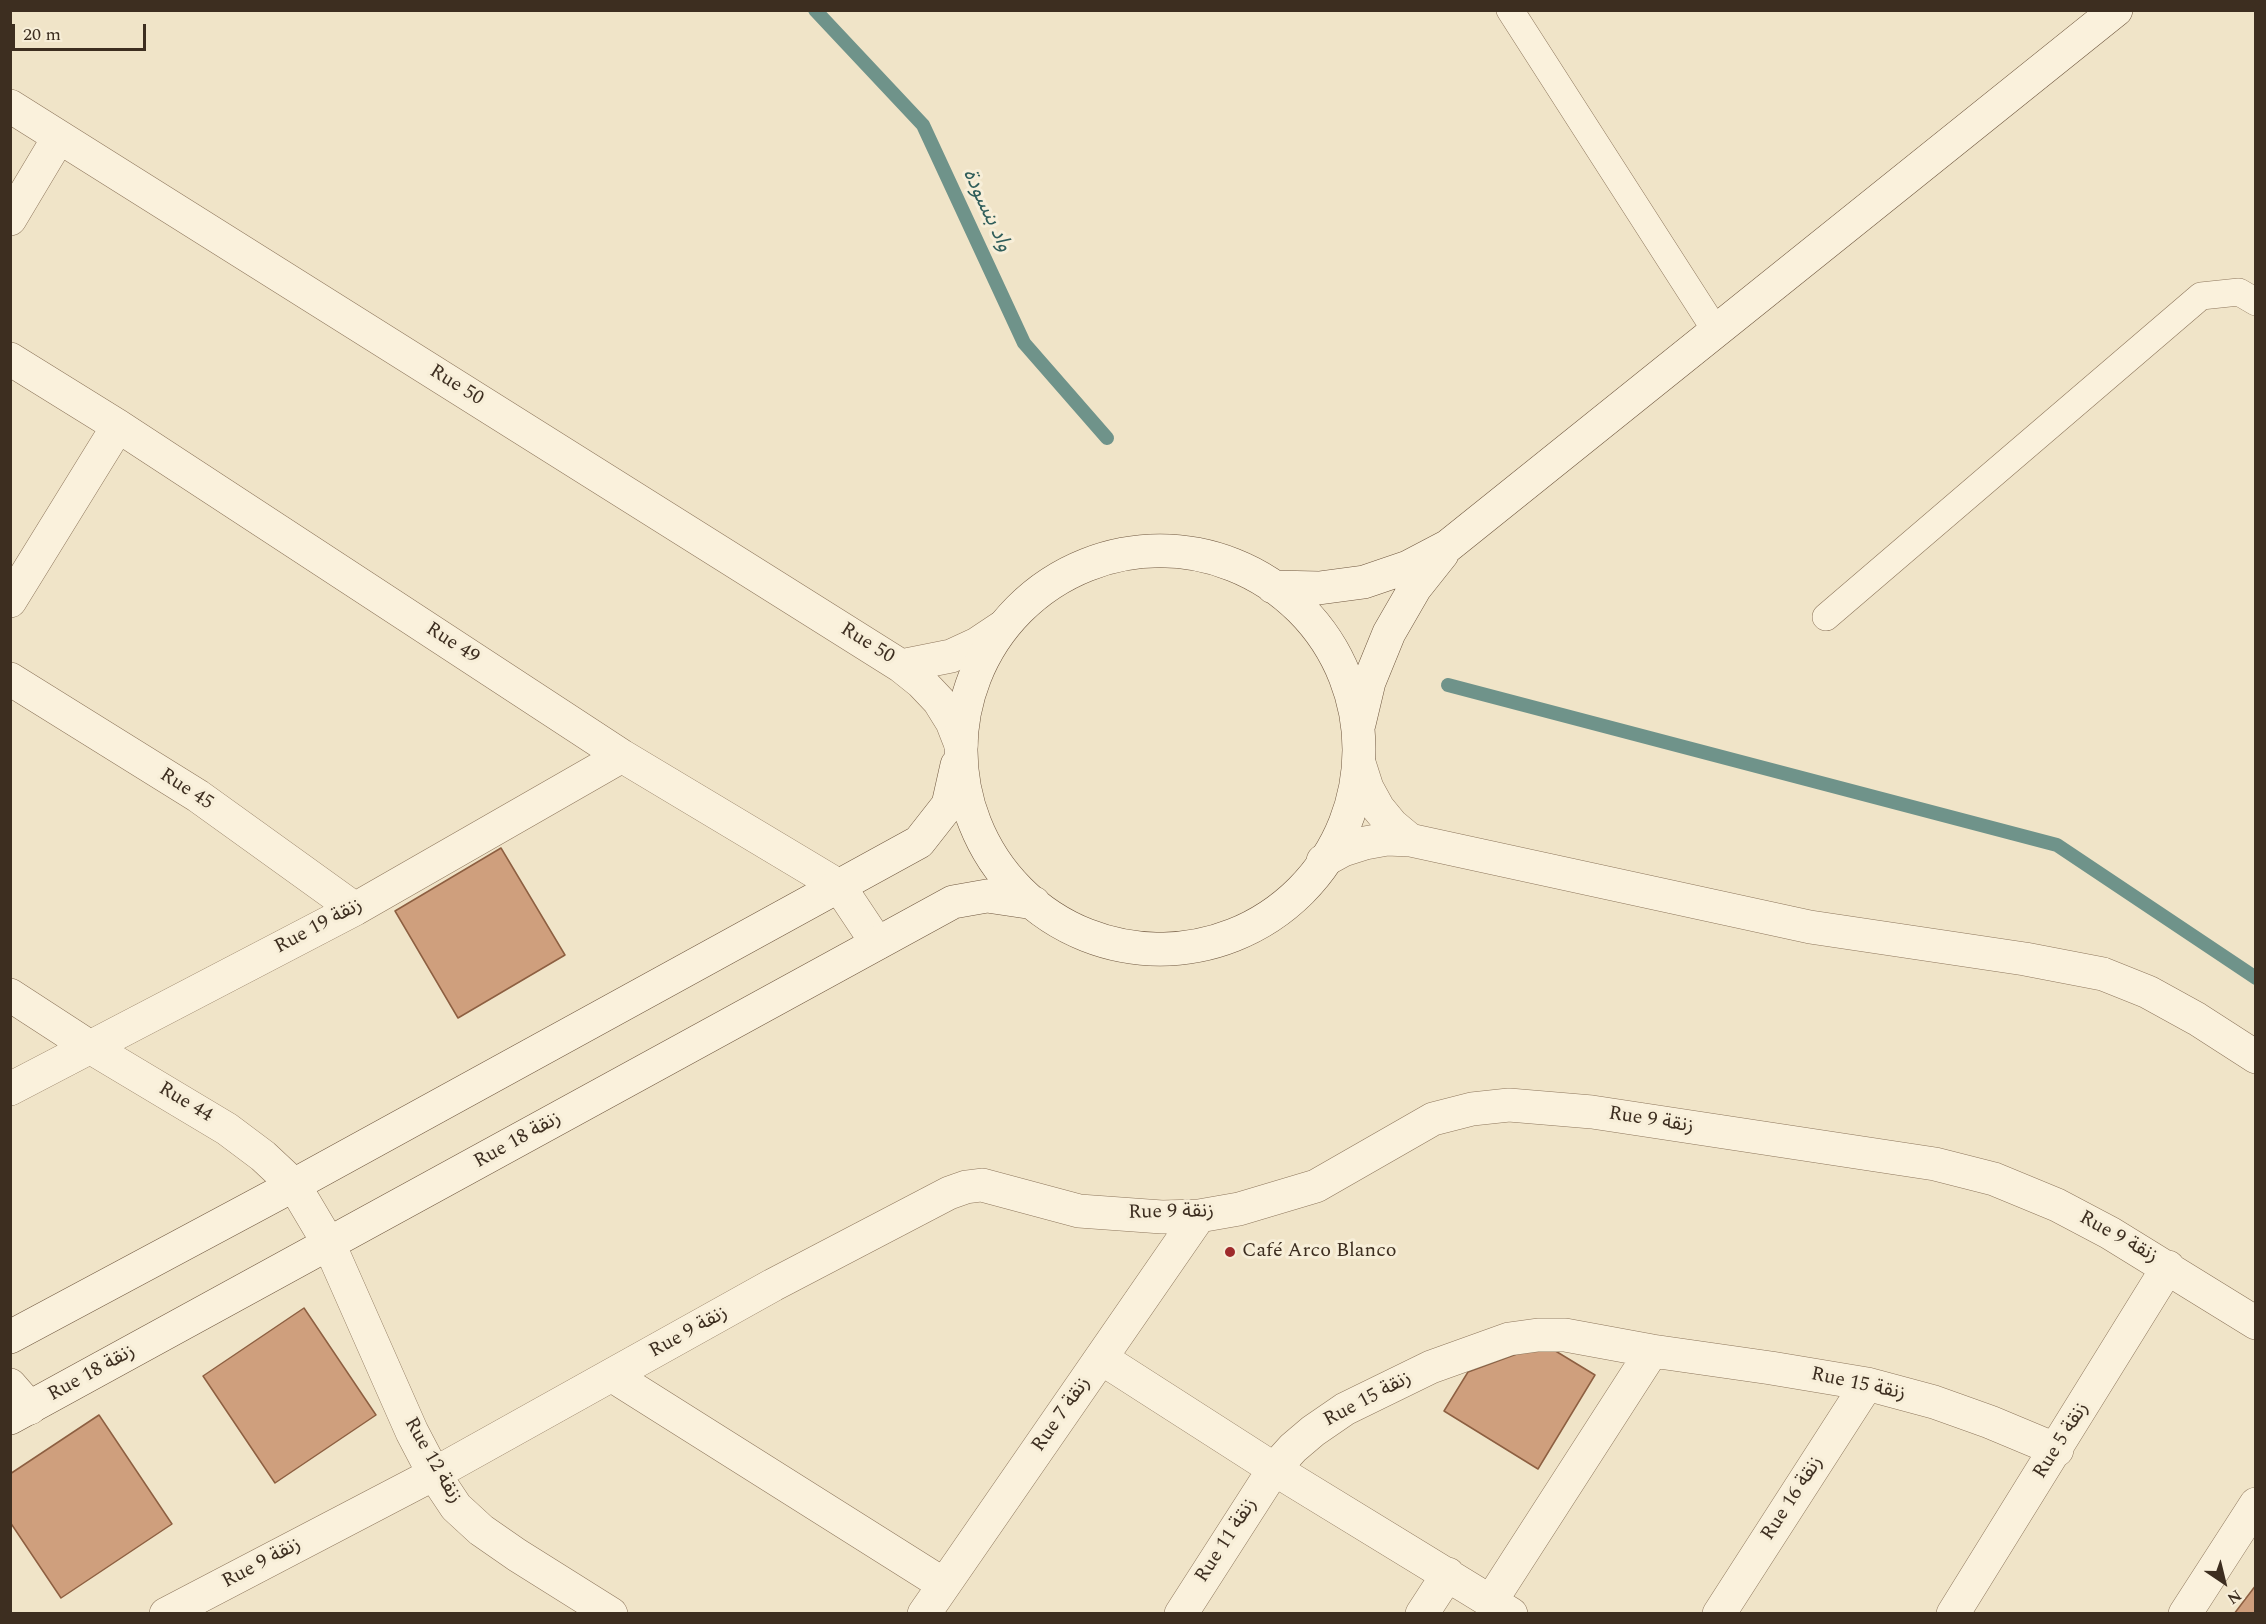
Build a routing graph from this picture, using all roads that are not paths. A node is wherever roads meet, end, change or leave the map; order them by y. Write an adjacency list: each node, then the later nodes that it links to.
1 (1510, 10): 7 (lane)
2 (2116, 10): 7 (street)
3 (10, 106): 4 (street, Rue 50)
4 (59, 137): 5 (street); 15 (street, Rue 50)
5 (10, 219)
6 (2256, 302): 13 (lane)
7 (1716, 331): 10 (street)
8 (10, 359): 9 (street, Rue 49)
9 (118, 426): 12 (street); 19 (street, Rue 49)
10 (1448, 546): 11 (street); 17 (street)
11 (1273, 587): 14 (street); 17 (street)
12 (10, 601)
13 (1826, 617)
14 (1001, 628): 15 (street); 18 (street)
15 (901, 666): 18 (street, Rue 50)
16 (10, 679): 25 (street, Rue 45)
17 (1357, 734): 20 (street)
18 (960, 751): 23 (street); 24 (street)
19 (622, 756): 23 (street, Rue 49); 25 (street, Rue 19 زنقة)
20 (1360, 766): 21 (street); 22 (street)
21 (1410, 840): 22 (street); 29 (street)
22 (1323, 861): 24 (street)
23 (839, 886): 26 (street, Rue 49); 31 (street)
24 (1034, 903): 26 (street, Rue 18 زنقة)
25 (356, 909): 28 (street, Rue 19 زنقة)
26 (877, 943): 33 (street, Rue 18 زنقة)
27 (10, 994): 28 (street, Rue 44)
28 (90, 1047): 30 (street, Rue 19 زنقة); 31 (street, Rue 44)
29 (2256, 1057)
30 (10, 1089)
31 (294, 1185): 33 (street, Rue 44); 36 (street)
32 (1199, 1216): 34 (street, Rue 9 زنقة); 38 (street, Rue 7 زنقة); 39 (street, Rue 9 زنقة)
33 (329, 1244): 41 (street, Rue 18 زنقة); 44 (street, Rue 12 زنقة)
34 (2168, 1267): 35 (street, Rue 9 زنقة); 42 (street, Rue 5 زنقة)
35 (2256, 1323)
36 (10, 1337)
37 (1652, 1351): 40 (street, Rue 15 زنقة); 43 (street, Rue 15 زنقة); 48 (street)
38 (1101, 1358): 43 (street); 47 (street, Rue 7 زنقة)
39 (613, 1376): 44 (street, Rue 9 زنقة); 47 (street)
40 (1867, 1384): 42 (street, Rue 15 زنقة); 54 (street, Rue 16 زنقة)
41 (17, 1404)
42 (2057, 1450): 55 (street, Rue 5 زنقة)
43 (1274, 1469): 46 (street); 52 (street, Rue 11 زنقة)
44 (434, 1474): 49 (street, Rue 9 زنقة); 50 (street, Rue 12 زنقة)
45 (2256, 1504): 56 (street)
46 (1448, 1574): 48 (street); 53 (street)
47 (943, 1584): 51 (street, Rue 7 زنقة)
48 (1501, 1607)
49 (166, 1614)
50 (611, 1614)
51 (924, 1614)
52 (1181, 1614)
53 (1422, 1614)
54 (1719, 1614)
55 (1953, 1614)
56 (2185, 1614)

